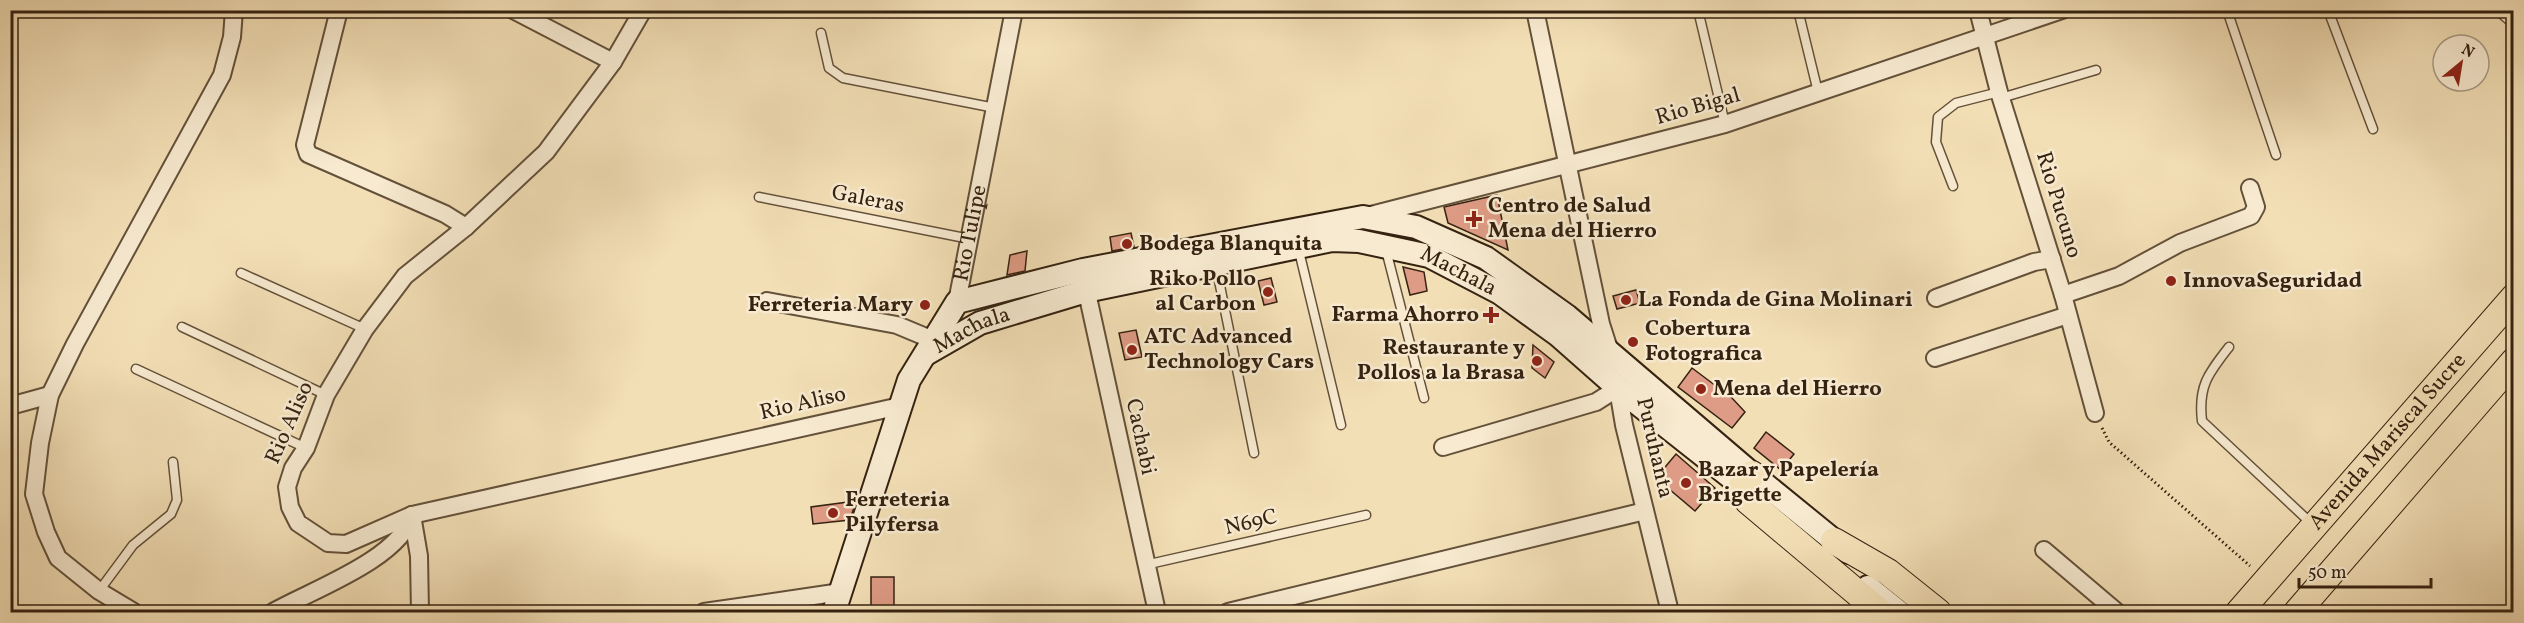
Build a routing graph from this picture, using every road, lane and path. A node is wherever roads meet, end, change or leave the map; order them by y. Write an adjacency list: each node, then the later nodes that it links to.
1 (234, 10): 54 (street)
2 (339, 10): 30 (street)
3 (513, 10): 17 (street)
4 (643, 10): 17 (street, Rio Aliso)
5 (1014, 10): 21 (street, Rio Tulipe)
6 (1535, 10): 25 (street, Puruhanta)
7 (1698, 10): 22 (lane)
8 (1798, 10): 19 (lane)
9 (1978, 10): 16 (street, Rio Pucuno)
10 (2062, 10): 16 (street, Rio Bigal)
11 (2227, 10): 24 (lane)
12 (2328, 10): 23 (lane)
13 (2507, 10): 14 (street)
14 (2514, 16)
15 (820, 33): 21 (lane)
16 (1985, 38): 19 (street, Rio Bigal); 20 (street, Rio Pucuno)
17 (613, 62): 30 (street, Rio Aliso)
18 (2096, 70): 20 (lane)
19 (1818, 92): 22 (street, Rio Bigal)
20 (2000, 95): 26 (lane); 35 (street, Rio Pucuno)
21 (995, 108): 31 (street, Rio Tulipe)
22 (1725, 124): 25 (street, Rio Bigal)
23 (2373, 129)
24 (2276, 155)
25 (1569, 165): 29 (street, Rio Bigal); 49 (street, Puruhanta)
26 (1953, 186)
27 (2250, 188): 39 (street)
28 (759, 196): 31 (lane, Galeras)
29 (1363, 217): 32 (street); 38 (main road, Machala); 49 (main road, Machala)
30 (466, 227): 46 (street, Rio Aliso)
31 (970, 239): 43 (street, Rio Tulipe)
32 (1359, 241): 33 (main road, Machala); 34 (main road, Machala)
33 (1298, 247): 36 (main road, Machala); 60 (lane)
34 (1385, 247): 53 (main road, Machala); 56 (lane)
35 (2052, 259): 39 (street, Rio Pucuno); 41 (street)
36 (1215, 264): 38 (main road, Machala); 64 (lane)
37 (241, 273): 46 (lane)
38 (1085, 280): 43 (main road, Machala); 48 (main road, Machala); 74 (street, Cachabi)
39 (2063, 296): 44 (street, Rio Pucuno)
40 (2514, 297): 70 (main road, Avenida Mariscal Sucre)
41 (1936, 298)
42 (767, 301): 48 (street)
43 (957, 302): 48 (main road, Rio Tulipe)
44 (2068, 315): 50 (street); 59 (street, Rio Pucuno)
45 (182, 327): 55 (lane)
46 (365, 329): 55 (street, Rio Aliso)
47 (2229, 347): 70 (lane)
48 (929, 348): 58 (main road, Rio Tulipe)
49 (1610, 351): 53 (street, Puruhanta); 66 (main road, Machala)
50 (1935, 358)
51 (2514, 361): 76 (main road, Avenida Mariscal Sucre)
52 (136, 369): 63 (lane)
53 (1618, 388): 62 (street); 66 (main road, Machala); 67 (street, Puruhanta)
54 (50, 395): 57 (street); 75 (street)
55 (326, 395): 63 (street, Rio Aliso)
56 (1424, 398)
57 (10, 406)
58 (900, 406): 68 (street, Rio Aliso); 77 (main road, Rio Tulipe)
59 (2095, 413)
60 (1341, 424)
61 (2109, 442): 73 (path)
62 (1443, 447)
63 (306, 448): 68 (street, Rio Aliso)
64 (1254, 453)
65 (173, 462): 75 (lane)
66 (1747, 480): 71 (main road, Machala); 85 (main road); 86 (main road, Machala)
67 (1645, 511): 83 (street); 84 (street, Puruhanta)
68 (412, 515): 79 (street); 80 (street)
69 (1366, 515): 74 (lane, N69C)
70 (2313, 525): 90 (main road, Avenida Mariscal Sucre)
71 (1834, 541): 87 (main road, Machala); 88 (main road)
72 (2044, 550): 89 (street)
73 (2240, 557)
74 (1145, 565): 82 (street, Cachabi)
75 (99, 591): 78 (street)
76 (2313, 601): 91 (main road, Avenida Mariscal Sucre)
77 (837, 602): 81 (street)
78 (134, 612)
79 (273, 612)
80 (420, 612)
81 (704, 612)
82 (1157, 612)
83 (1228, 612)
84 (1670, 612)
85 (1880, 612)
86 (1899, 612)
87 (1921, 612)
88 (1938, 612)
89 (2117, 612)
90 (2239, 612)
91 (2297, 612)

